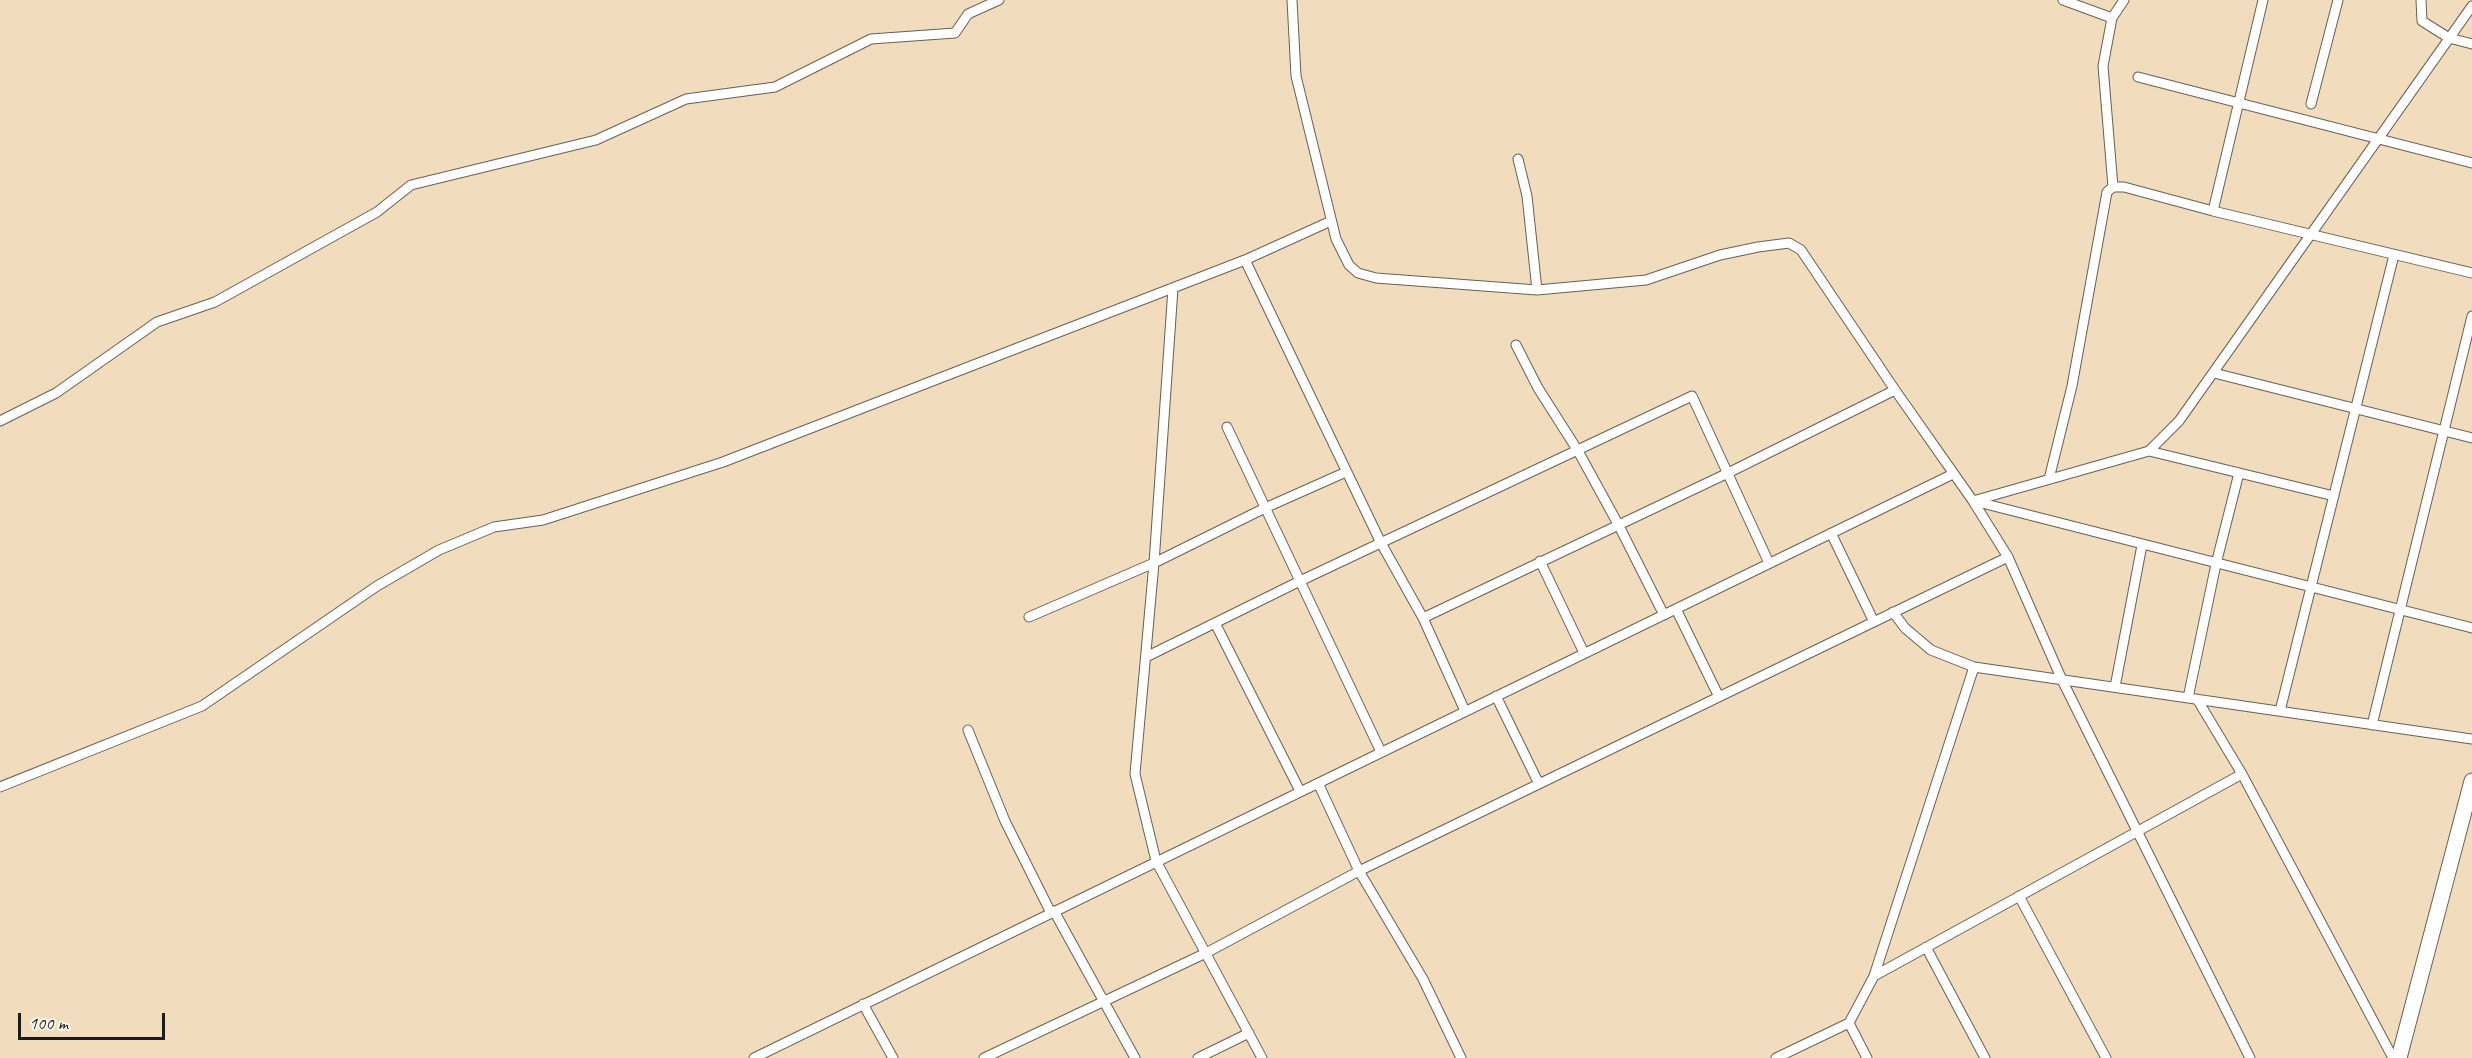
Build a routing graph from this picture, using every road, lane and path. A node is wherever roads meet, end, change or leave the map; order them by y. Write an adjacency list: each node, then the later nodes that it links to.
1 (999, 0): 32 (street)
2 (1292, 0): 20 (street)
3 (2063, 0): 9 (street)
4 (2124, 0): 9 (street)
5 (2263, 0): 13 (street)
6 (2338, 0): 14 (street)
7 (2421, 0): 10 (street)
8 (2472, 6): 10 (street)
9 (2112, 18): 18 (street)
10 (2449, 38): 11 (street); 15 (street)
11 (2472, 44)
12 (2138, 77): 13 (street)
13 (2239, 102): 15 (street); 19 (street)
14 (2311, 104)
15 (2377, 139): 17 (street); 21 (street)
16 (1518, 159): 26 (street)
17 (2472, 163)
18 (2113, 187): 19 (street); 42 (street)
19 (2213, 211): 21 (street)
20 (1331, 221): 23 (street); 26 (street)
21 (2310, 234): 22 (street); 29 (street)
22 (2394, 255): 24 (street); 31 (street)
23 (1245, 260): 25 (street); 38 (street)
24 (2472, 273)
25 (1173, 288): 52 (street); 83 (street)
26 (1537, 290): 30 (street)
27 (2472, 316): 34 (street)
28 (1516, 345): 36 (street)
29 (2214, 373): 31 (street); 37 (street)
30 (1895, 390): 40 (street); 41 (street)
31 (2356, 409): 34 (street); 43 (street)
32 (0, 421)
33 (1227, 427): 45 (street)
34 (2445, 431): 35 (street); 58 (street)
35 (2472, 438)
36 (1578, 451): 40 (street); 46 (street); 48 (street)
37 (2148, 451): 39 (street); 42 (street)
38 (1346, 472): 45 (street); 48 (street)
39 (2239, 473): 43 (street); 54 (street)
40 (1728, 474): 46 (street); 53 (street)
41 (1953, 474): 44 (street); 47 (street)
42 (2049, 479): 44 (street)
43 (2334, 496): 56 (street)
44 (1973, 501): 49 (street); 50 (street)
45 (1265, 508): 52 (street); 55 (street)
46 (1618, 524): 51 (street); 60 (street)
47 (1831, 533): 53 (street); 63 (street)
48 (1381, 543): 55 (street); 62 (street)
49 (2142, 545): 54 (street); 70 (street)
50 (2008, 557): 59 (street); 69 (street)
51 (1540, 561): 62 (street); 66 (street)
52 (1154, 563): 61 (street); 67 (street)
53 (1769, 563): 57 (street)
54 (2216, 564): 56 (street); 73 (street)
55 (1300, 581): 64 (street); 79 (street)
56 (2311, 588): 58 (street); 75 (street)
57 (1676, 609): 60 (street); 72 (street)
58 (2401, 610): 65 (street); 76 (street)
59 (1893, 612): 63 (street); 68 (street)
60 (1664, 615): 66 (street)
61 (1029, 617)
62 (1423, 618): 74 (street)
63 (1874, 621): 72 (street)
64 (1215, 623): 67 (street); 84 (street)
65 (2472, 628)
66 (1584, 654): 71 (street)
67 (1146, 657): 87 (street)
68 (1974, 667): 69 (street); 93 (street)
69 (2062, 680): 70 (street); 86 (street)
70 (2115, 687): 73 (street)
71 (1496, 696): 74 (street); 82 (street)
72 (1719, 697): 82 (street)
73 (2193, 698): 75 (street); 80 (street)
74 (1465, 711): 79 (street)
75 (2280, 711): 76 (street)
76 (2372, 724): 78 (street)
77 (968, 730): 90 (street)
78 (2472, 739)
79 (1382, 752): 81 (street)
80 (2241, 774): 86 (street); 110 (street)
81 (1318, 783): 84 (street); 88 (street)
82 (1539, 784): 88 (street)
83 (0, 787)
84 (1300, 791): 87 (street)
85 (2470, 798): 111 (main road)
86 (2137, 830): 89 (street); 109 (street)
87 (1156, 861): 90 (street); 92 (street)
88 (1359, 871): 92 (street); 104 (street)
89 (2019, 896): 91 (street); 108 (street)
90 (1052, 912): 94 (street); 95 (street)
91 (1926, 947): 93 (street); 107 (street)
92 (1206, 953): 94 (street); 97 (street)
93 (1874, 976): 96 (street)
94 (1103, 1003): 100 (street); 101 (street)
95 (863, 1004): 98 (street); 99 (street)
96 (1849, 1023): 105 (street); 106 (street)
97 (1248, 1033): 102 (street); 103 (street)
98 (754, 1058)
99 (893, 1058)
100 (984, 1058)
101 (1135, 1058)
102 (1198, 1058)
103 (1262, 1058)
104 (1461, 1058)
105 (1776, 1058)
106 (1867, 1058)
107 (1985, 1058)
108 (2106, 1058)
109 (2250, 1058)
110 (2392, 1058)
111 (2399, 1058)

